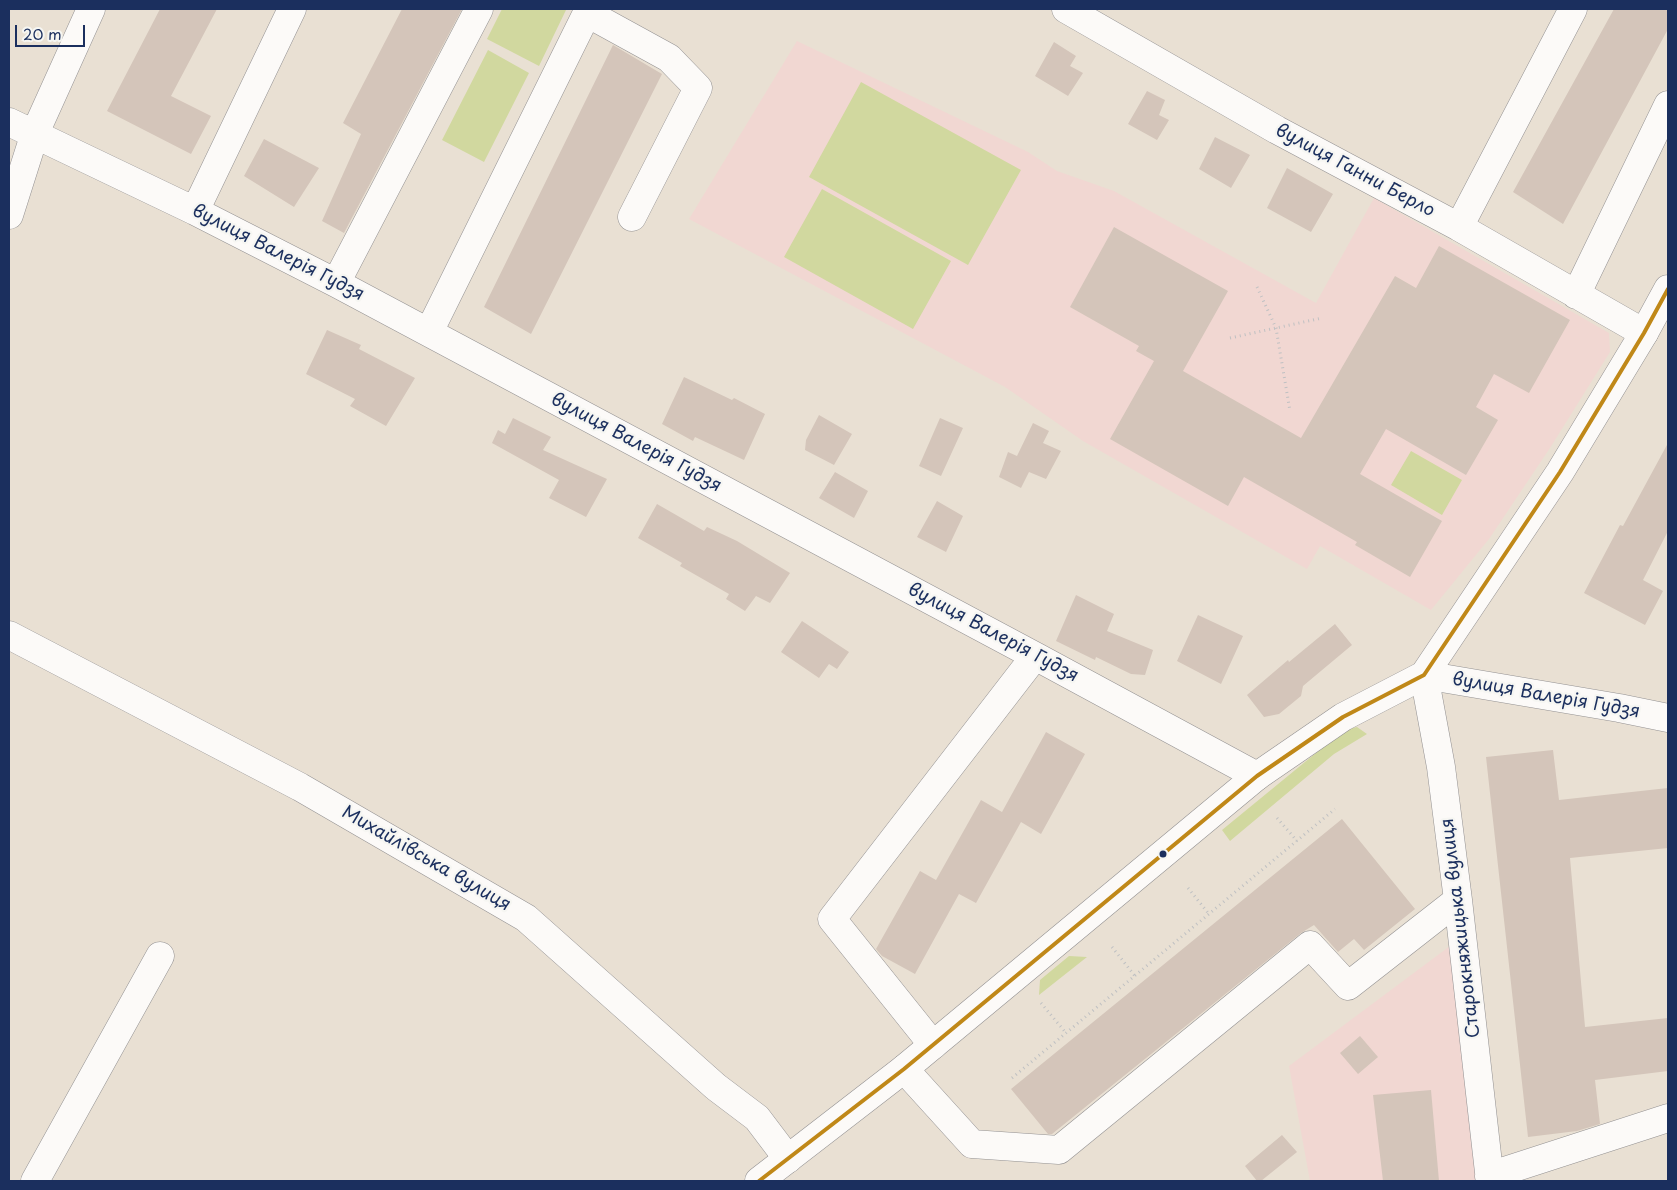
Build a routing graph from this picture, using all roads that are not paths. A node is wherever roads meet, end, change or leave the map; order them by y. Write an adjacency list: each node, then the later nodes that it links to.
1 (91, 9): 9 (street)
2 (292, 9): 10 (street)
3 (479, 9): 14 (street)
4 (1066, 9): 13 (street, вулиця Ганни Берло)
5 (1573, 9): 13 (street)
6 (588, 11): 12 (street); 17 (street)
7 (1668, 105): 16 (street)
8 (9, 122): 9 (street, вулиця Валерія Гудзя)
9 (35, 133): 10 (street, вулиця Валерія Гудзя); 11 (street)
10 (195, 211): 14 (street, вулиця Валерія Гудзя)
11 (9, 215)
12 (632, 217)
13 (1459, 227): 16 (street, вулиця Ганни Берло)
14 (336, 283): 17 (street, вулиця Валерія Гудзя)
15 (1668, 289): 18 (street)
16 (1576, 295): 18 (street, вулиця Ганни Берло)
17 (429, 332): 20 (street, вулиця Валерія Гудзя)
18 (1644, 333): 21 (street)
19 (9, 635): 29 (street, Михайлівська вулиця)
20 (1035, 656): 23 (street, вулиця Валерія Гудзя); 26 (street)
21 (1424, 675): 22 (street, вулиця Валерія Гудзя); 23 (street); 24 (street, Старокняжицька вулиця)
22 (1668, 718)
23 (1257, 776): 26 (street)
24 (1458, 900): 27 (street); 30 (street, Старокняжицька вулиця)
25 (160, 956): 31 (street)
26 (933, 1045): 27 (street)
27 (904, 1069): 29 (street)
28 (1668, 1118): 30 (street)
29 (788, 1159): 32 (street)
30 (1490, 1178)
31 (35, 1181)
32 (759, 1181)

